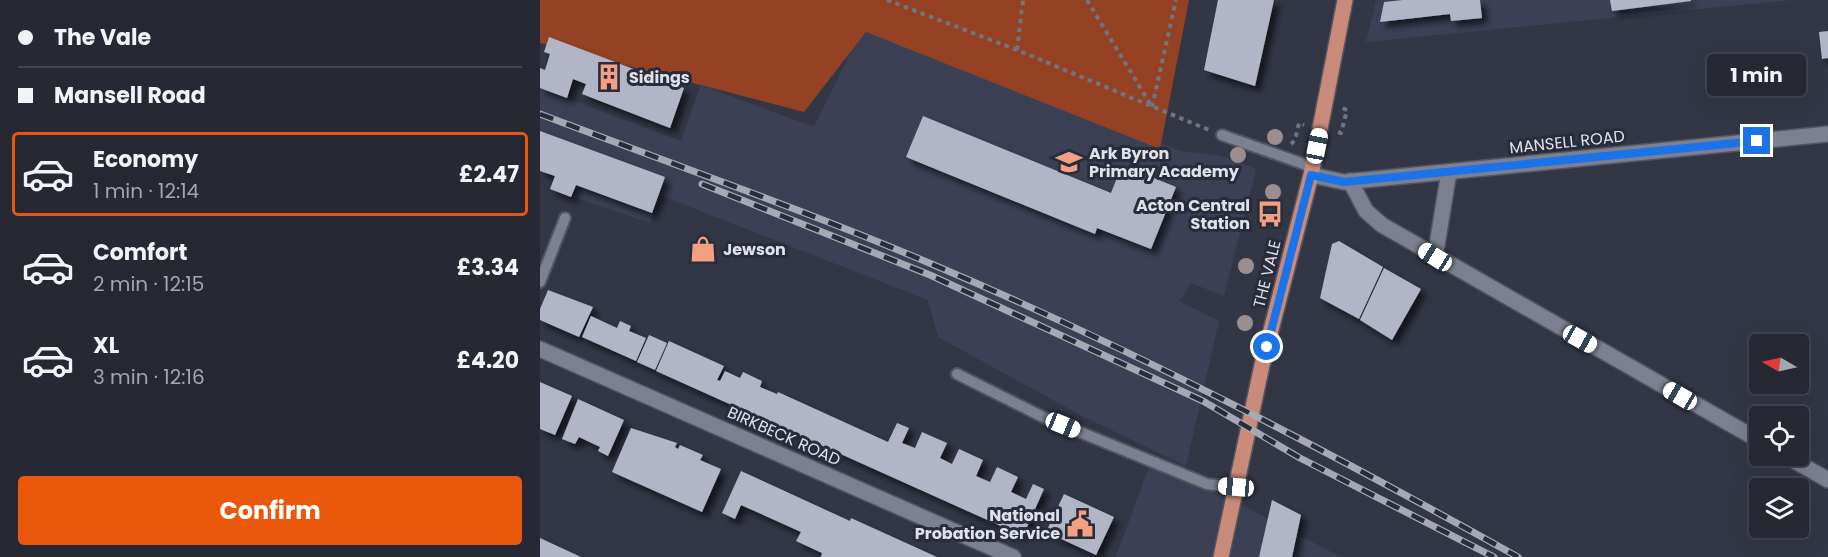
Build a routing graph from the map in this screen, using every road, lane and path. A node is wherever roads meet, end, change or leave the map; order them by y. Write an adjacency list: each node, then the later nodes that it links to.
1 (887, 0): 6 (path)
2 (1023, 0): 7 (path)
3 (1087, 0): 8 (path)
4 (1176, 0): 8 (path)
5 (1345, 0): 15 (main road, THE VALE)
6 (898, 2): 7 (path)
7 (1017, 50): 8 (path)
8 (1152, 108): 13 (path)
9 (1347, 110): 11 (path)
10 (1299, 123): 14 (path)
11 (1339, 133)
12 (1828, 134): 16 (street, MANSELL ROAD)
13 (1222, 135): 15 (lane)
14 (1291, 144)
15 (1311, 171): 17 (street, MANSELL ROAD); 26 (main road, THE VALE)
16 (1449, 172): 17 (street, MANSELL ROAD); 19 (street)
17 (1350, 182): 19 (street)
18 (565, 218): 20 (lane)
19 (1435, 257): 23 (street)
20 (540, 282)
21 (540, 349): 27 (street, BIRKBECK ROAD)
22 (957, 374): 26 (lane)
23 (1749, 435)
24 (1804, 466): 25 (street)
25 (1828, 480)
26 (1236, 487): 28 (main road, THE VALE)
27 (1013, 557)
28 (1221, 557)

